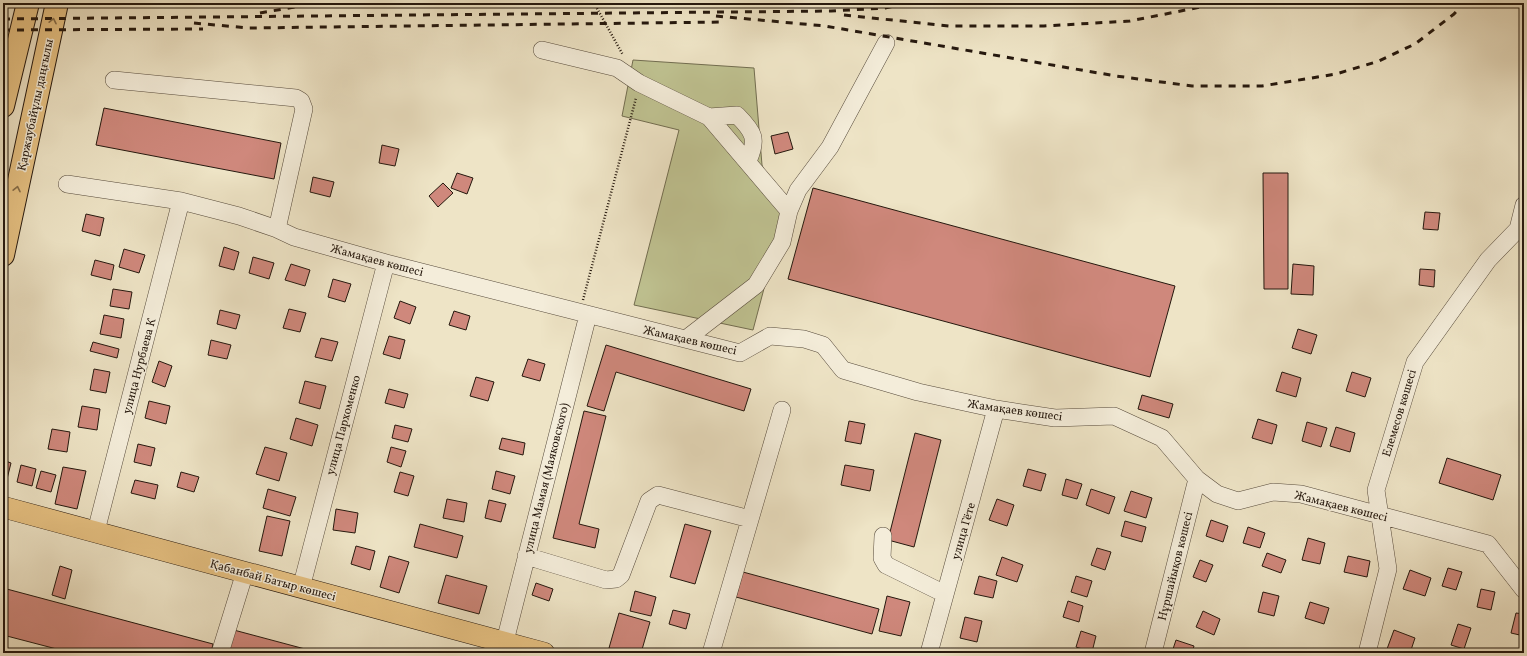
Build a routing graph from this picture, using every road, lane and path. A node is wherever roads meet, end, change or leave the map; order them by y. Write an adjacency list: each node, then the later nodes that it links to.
1 (28, 3): 9 (highway)
2 (57, 3): 17 (highway, Қаржаубайұлы даңғылы, one-way to 2)
3 (594, 3): 6 (path)
4 (886, 43): 15 (street)
5 (542, 50): 8 (street)
6 (624, 57)
7 (114, 80): 16 (street)
8 (639, 83): 10 (street); 19 (path)
9 (3, 106)
10 (709, 117): 11 (street); 11 (street)
11 (748, 161): 15 (street)
12 (67, 184): 13 (street, Жамақаев көшесі)
13 (182, 201): 16 (street, Жамақаев көшесі); 27 (street, улица Нурбаева К)
14 (1524, 205): 25 (street, Елемесов көшесі)
15 (788, 211): 20 (street)
16 (277, 229): 18 (street, Жамақаев көшесі)
17 (3, 255)
18 (386, 263): 19 (street, Жамақаев көшесі); 31 (street, улица Пархоменко)
19 (584, 313): 20 (street, Жамақаев көшесі); 29 (street, улица Мамая (Маяковского))
20 (686, 340): 21 (street, Жамақаев көшесі)
21 (996, 409): 23 (street, Жамақаев көшесі); 33 (street, улица Гёте)
22 (782, 410): 26 (street)
23 (1197, 478): 25 (street, Жамақаев көшесі); 39 (street, Нұршайықов көшесі)
24 (3, 508): 27 (main road, Қабанбай Батыр көшесі)
25 (1379, 515): 32 (street, Жамақаев көшесі); 40 (street, Елемесов көшесі)
26 (750, 520): 29 (street); 37 (street)
27 (96, 531): 30 (main road, Қабанбай Батыр көшесі)
28 (883, 536): 33 (street)
29 (526, 556): 34 (street, улица Мамая (Маяковского))
30 (245, 572): 31 (main road, Қабанбай Батыр көшесі); 35 (street)
31 (300, 588): 34 (main road, Қабанбай Батыр көшесі)
32 (1524, 590)
33 (945, 594): 38 (street, улица Гёте)
34 (503, 647): 36 (main road, Қабанбай Батыр көшесі)
35 (220, 653)
36 (544, 653)
37 (711, 653)
38 (929, 653)
39 (1153, 653)
40 (1367, 653)

